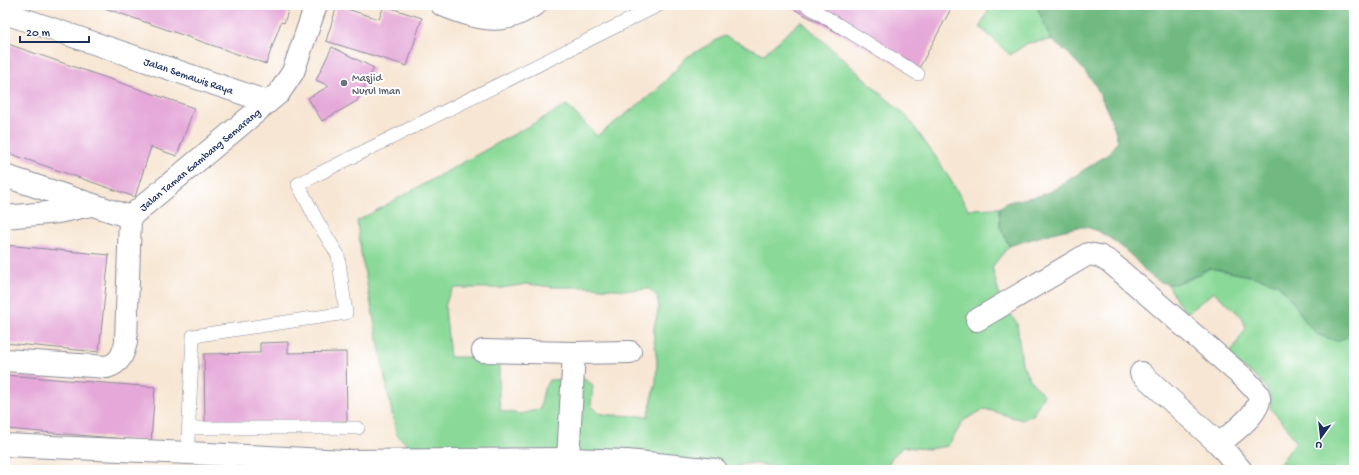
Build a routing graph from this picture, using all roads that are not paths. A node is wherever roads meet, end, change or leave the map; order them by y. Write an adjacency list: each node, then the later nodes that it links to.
1 (316, 5): 8 (street)
2 (442, 5): 3 (street)
3 (536, 5)
4 (659, 5): 19 (lane)
5 (806, 5): 7 (lane)
6 (5, 13): 8 (street, Jalan Semawis Raya)
7 (918, 74)
8 (268, 102): 12 (street, Jalan Taman Gambang Semarang)
9 (5, 176): 10 (street, Jalan Taman Gambang Semarang)
10 (93, 205): 11 (street, Jalan Taman Gambang Semarang); 12 (street, Jalan Taman Gambang Semarang)
11 (5, 217)
12 (130, 217): 17 (street, Jalan Taman Gambang Semarang)
13 (977, 320): 21 (street)
14 (483, 351): 16 (street)
15 (630, 352): 16 (street)
16 (574, 353): 24 (street)
17 (5, 360)
18 (1141, 373): 21 (street)
19 (189, 428): 20 (lane); 23 (lane)
20 (358, 428)
21 (1219, 444): 27 (street)
22 (5, 445): 23 (street)
23 (189, 453): 25 (street)
24 (568, 459): 25 (street); 26 (street)
25 (276, 464)
26 (716, 470)
27 (1241, 470)

